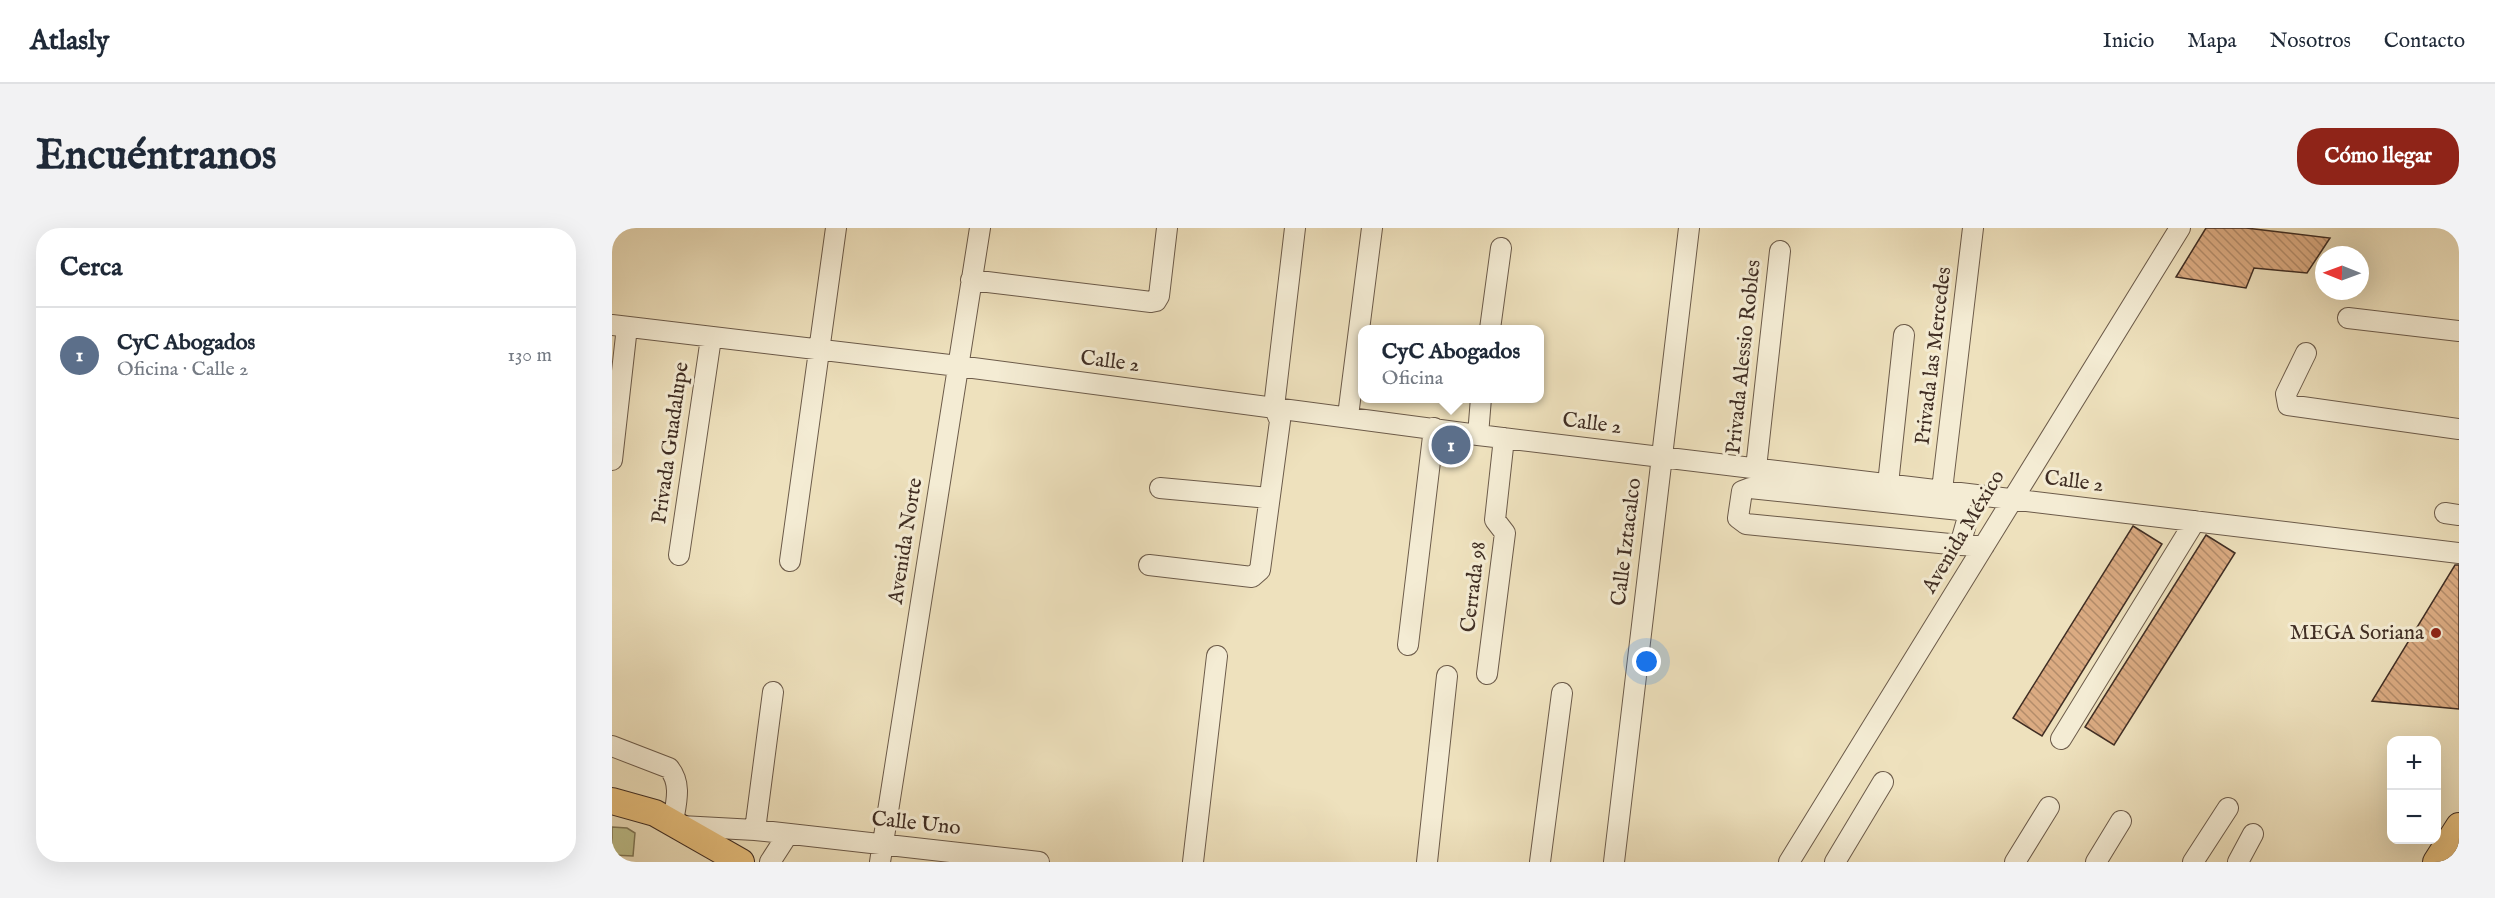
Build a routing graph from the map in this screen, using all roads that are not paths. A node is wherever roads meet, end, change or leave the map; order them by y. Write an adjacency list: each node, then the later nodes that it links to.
1 (836, 228): 20 (street)
2 (980, 228): 11 (street, Avenida Norte)
3 (1167, 228): 11 (street)
4 (1295, 228): 24 (street)
5 (1372, 228): 13 (street)
6 (1689, 228): 30 (street, Calle Iztacalco)
7 (1973, 228): 36 (street, Privada las Mercedes)
8 (2180, 228): 39 (street, Avenida México)
9 (1501, 248): 14 (street)
10 (1780, 251): 32 (street, Privada Alessio Robles)
11 (971, 280): 22 (street, Avenida Norte)
12 (2348, 318): 16 (street)
13 (1360, 325)
14 (1491, 325)
15 (620, 326): 18 (street, Calle 2); 31 (street)
16 (2459, 331)
17 (1904, 335): 34 (street)
18 (711, 338): 20 (street, Calle 2); 44 (street, Privada Guadalupe)
19 (1358, 338): 25 (street)
20 (819, 350): 22 (street, Calle 2); 45 (street)
21 (2306, 353): 27 (street)
22 (958, 366): 24 (street, Calle 2); 65 (street, Avenida Norte)
23 (1481, 403): 28 (street)
24 (1274, 407): 25 (street, Calle 2); 38 (street)
25 (1348, 416): 26 (street, Calle 2)
26 (1434, 428): 28 (street, Calle 2); 47 (street)
27 (2459, 429)
28 (1478, 435): 29 (street, Calle 2)
29 (1504, 438): 30 (street, Calle 2); 49 (street, Cerrada 98)
30 (1661, 456): 32 (street, Calle 2); 72 (street, Calle Iztacalco)
31 (612, 460)
32 (1756, 468): 33 (street, Calle 2)
33 (1776, 471): 34 (street, Calle 2); 37 (street)
34 (1888, 484): 36 (street, Calle 2)
35 (1160, 488): 38 (street)
36 (1942, 490): 39 (street, Calle 2)
37 (1775, 491): 41 (street); 41 (street)
38 (1269, 498): 46 (street)
39 (2012, 499): 40 (street, Calle 2); 42 (street, Avenida México)
40 (2195, 521): 43 (street, Calle 2); 53 (street)
41 (1960, 545): 42 (street)
42 (1984, 546): 73 (street, Avenida México)
43 (2459, 553)
44 (679, 555)
45 (790, 561)
46 (1149, 565)
47 (1407, 645)
48 (1216, 656): 69 (street)
49 (1487, 674)
50 (1447, 676): 70 (street)
51 (773, 692): 62 (street)
52 (1562, 693): 71 (street)
53 (2061, 739)
54 (612, 746): 60 (street)
55 (1884, 782): 74 (street)
56 (612, 801): 60 (main road)
57 (2049, 807): 75 (street)
58 (2228, 808): 77 (street)
59 (2121, 821): 76 (street)
60 (676, 824): 62 (street, Calle Uno); 66 (main road)
61 (2459, 826): 79 (main road)
62 (755, 830): 63 (street, Calle Uno)
63 (788, 834): 65 (street, Calle Uno); 67 (street)
64 (2253, 834): 78 (street)
65 (881, 853): 68 (street, Calle Uno)
66 (741, 862)
67 (770, 862)
68 (1039, 862)
69 (1193, 862)
70 (1427, 862)
71 (1540, 862)
72 (1614, 862)
73 (1789, 862)
74 (1835, 862)
75 (2015, 862)
76 (2096, 862)
77 (2193, 862)
78 (2238, 862)
79 (2436, 862)

